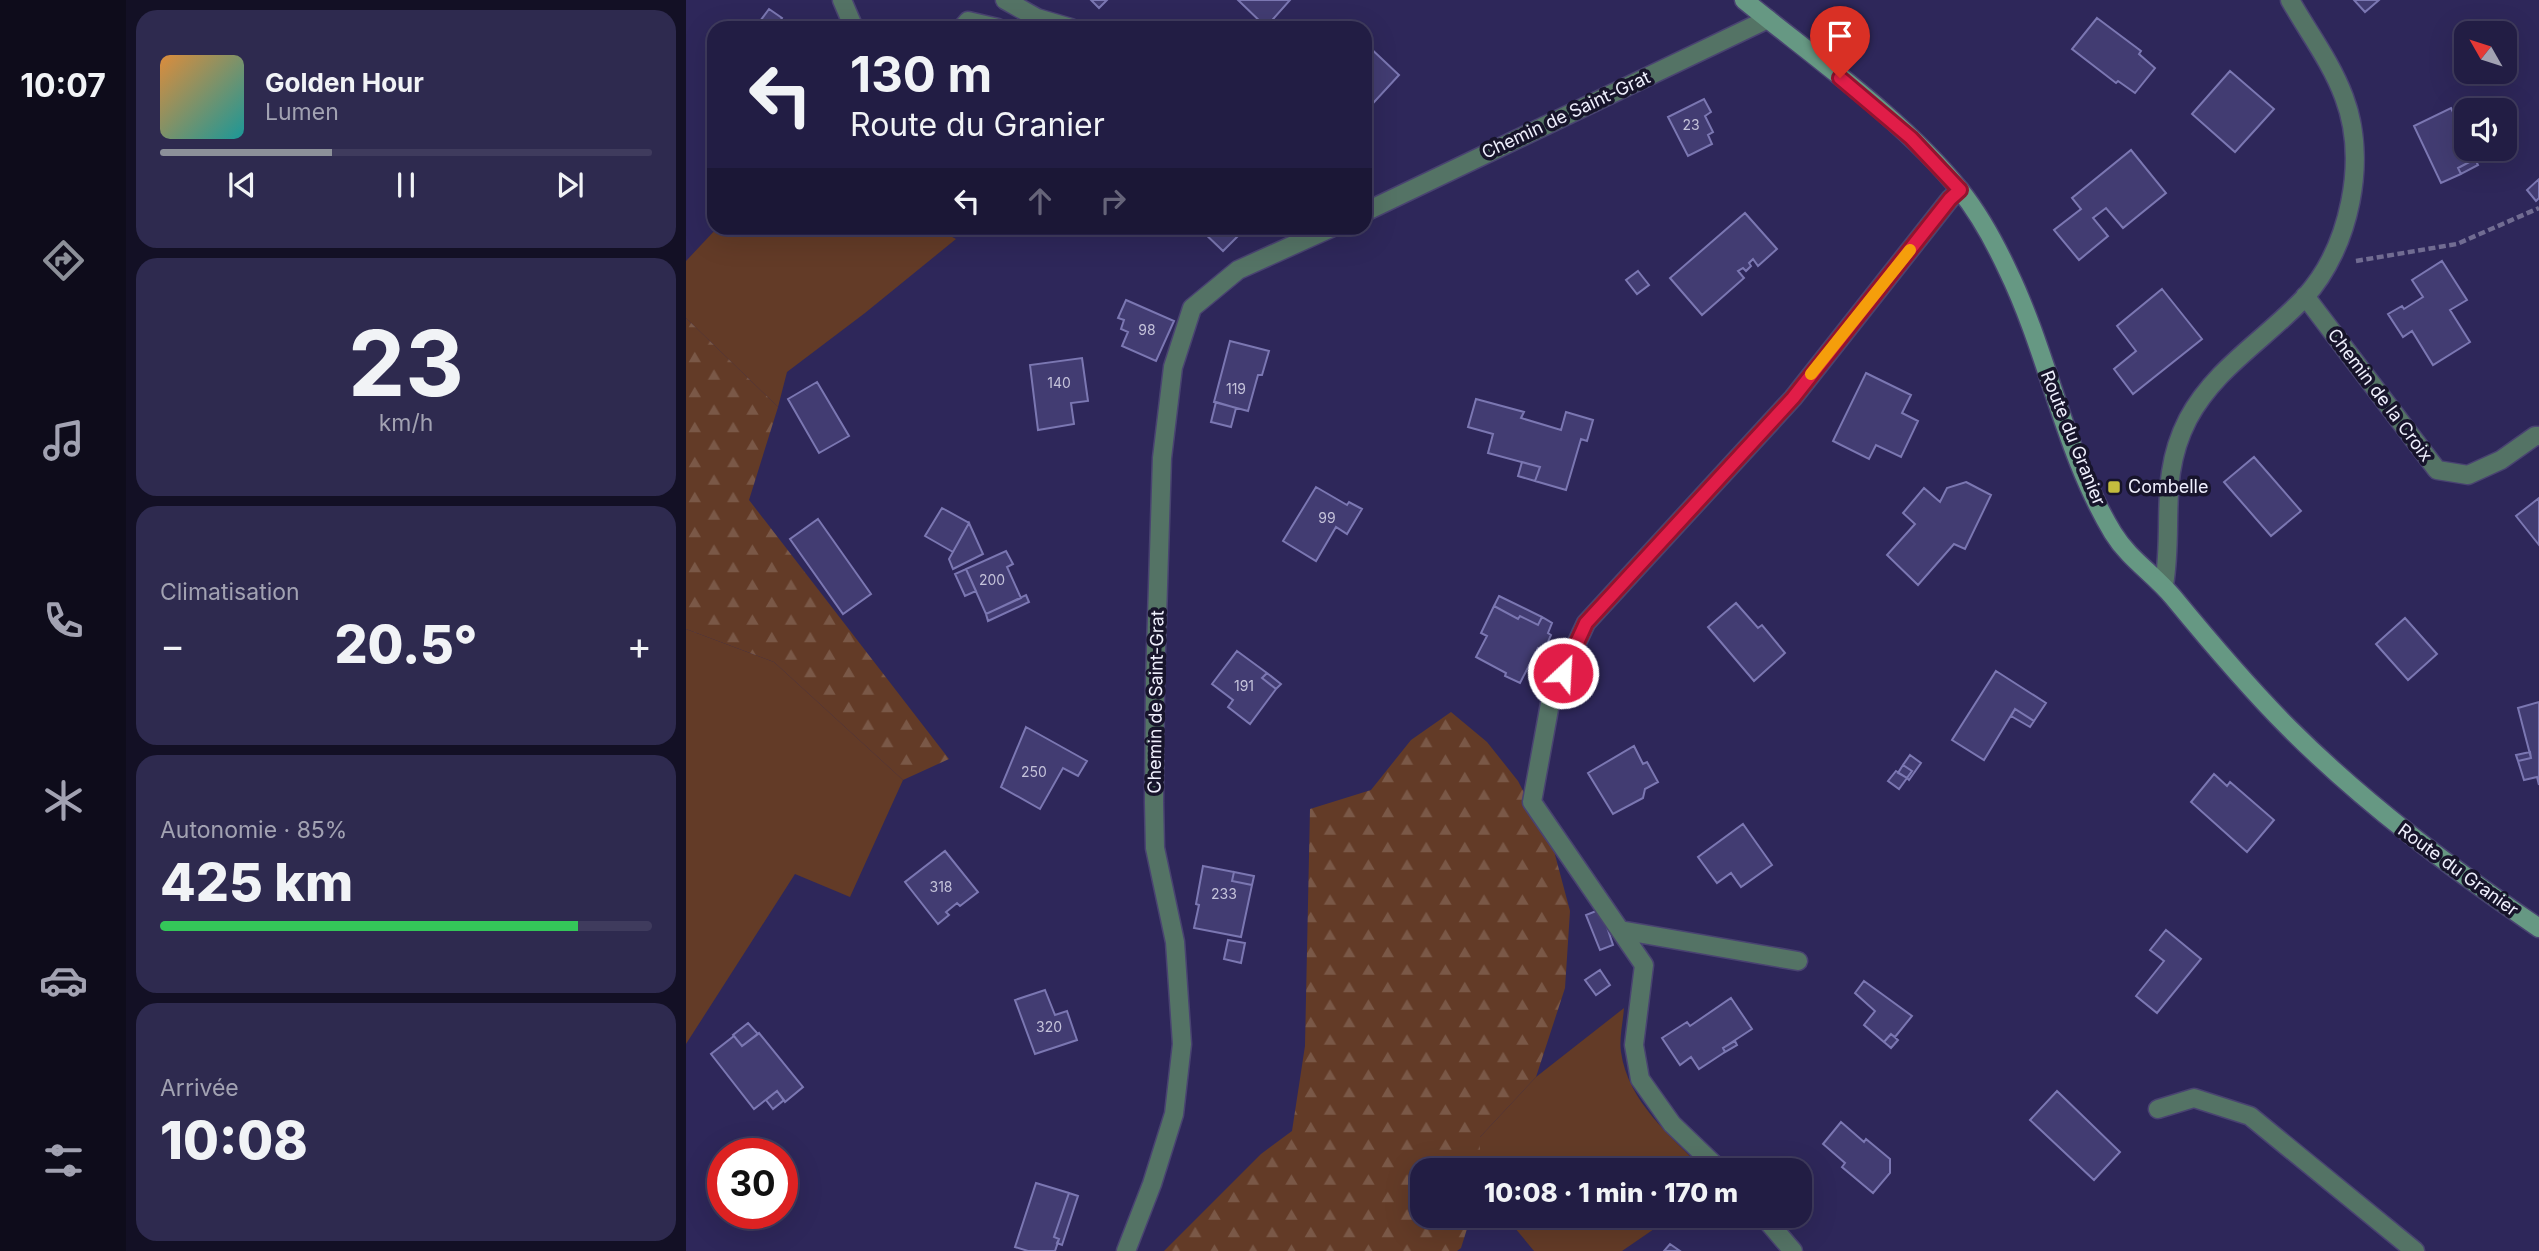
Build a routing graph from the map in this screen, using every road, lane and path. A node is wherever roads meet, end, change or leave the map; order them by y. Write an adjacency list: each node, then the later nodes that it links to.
1 (842, 0): 6 (street)
2 (1006, 0): 7 (street)
3 (1744, 0): 5 (street, Route du Granier)
4 (2290, 0): 12 (street)
5 (1768, 19): 8 (street, Route du Granier); 9 (street, Chemin de Saint-Grat)
6 (851, 21)
7 (1047, 21)
8 (1960, 190): 15 (street, Route du Granier); 17 (street)
9 (1372, 206)
10 (2539, 208): 12 (path)
11 (1316, 235): 22 (street, Chemin de Saint-Grat)
12 (2325, 266): 13 (street)
13 (2305, 296): 14 (street, Chemin de la Croix); 15 (street)
14 (2539, 436)
15 (2164, 585): 16 (street, Route du Granier)
16 (2539, 928)
17 (1620, 930): 18 (street); 20 (street)
18 (1798, 961)
19 (2158, 1109): 24 (street)
20 (1707, 1158)
21 (1773, 1228): 23 (street)
22 (1126, 1251)
23 (1793, 1251)
24 (2414, 1251)

